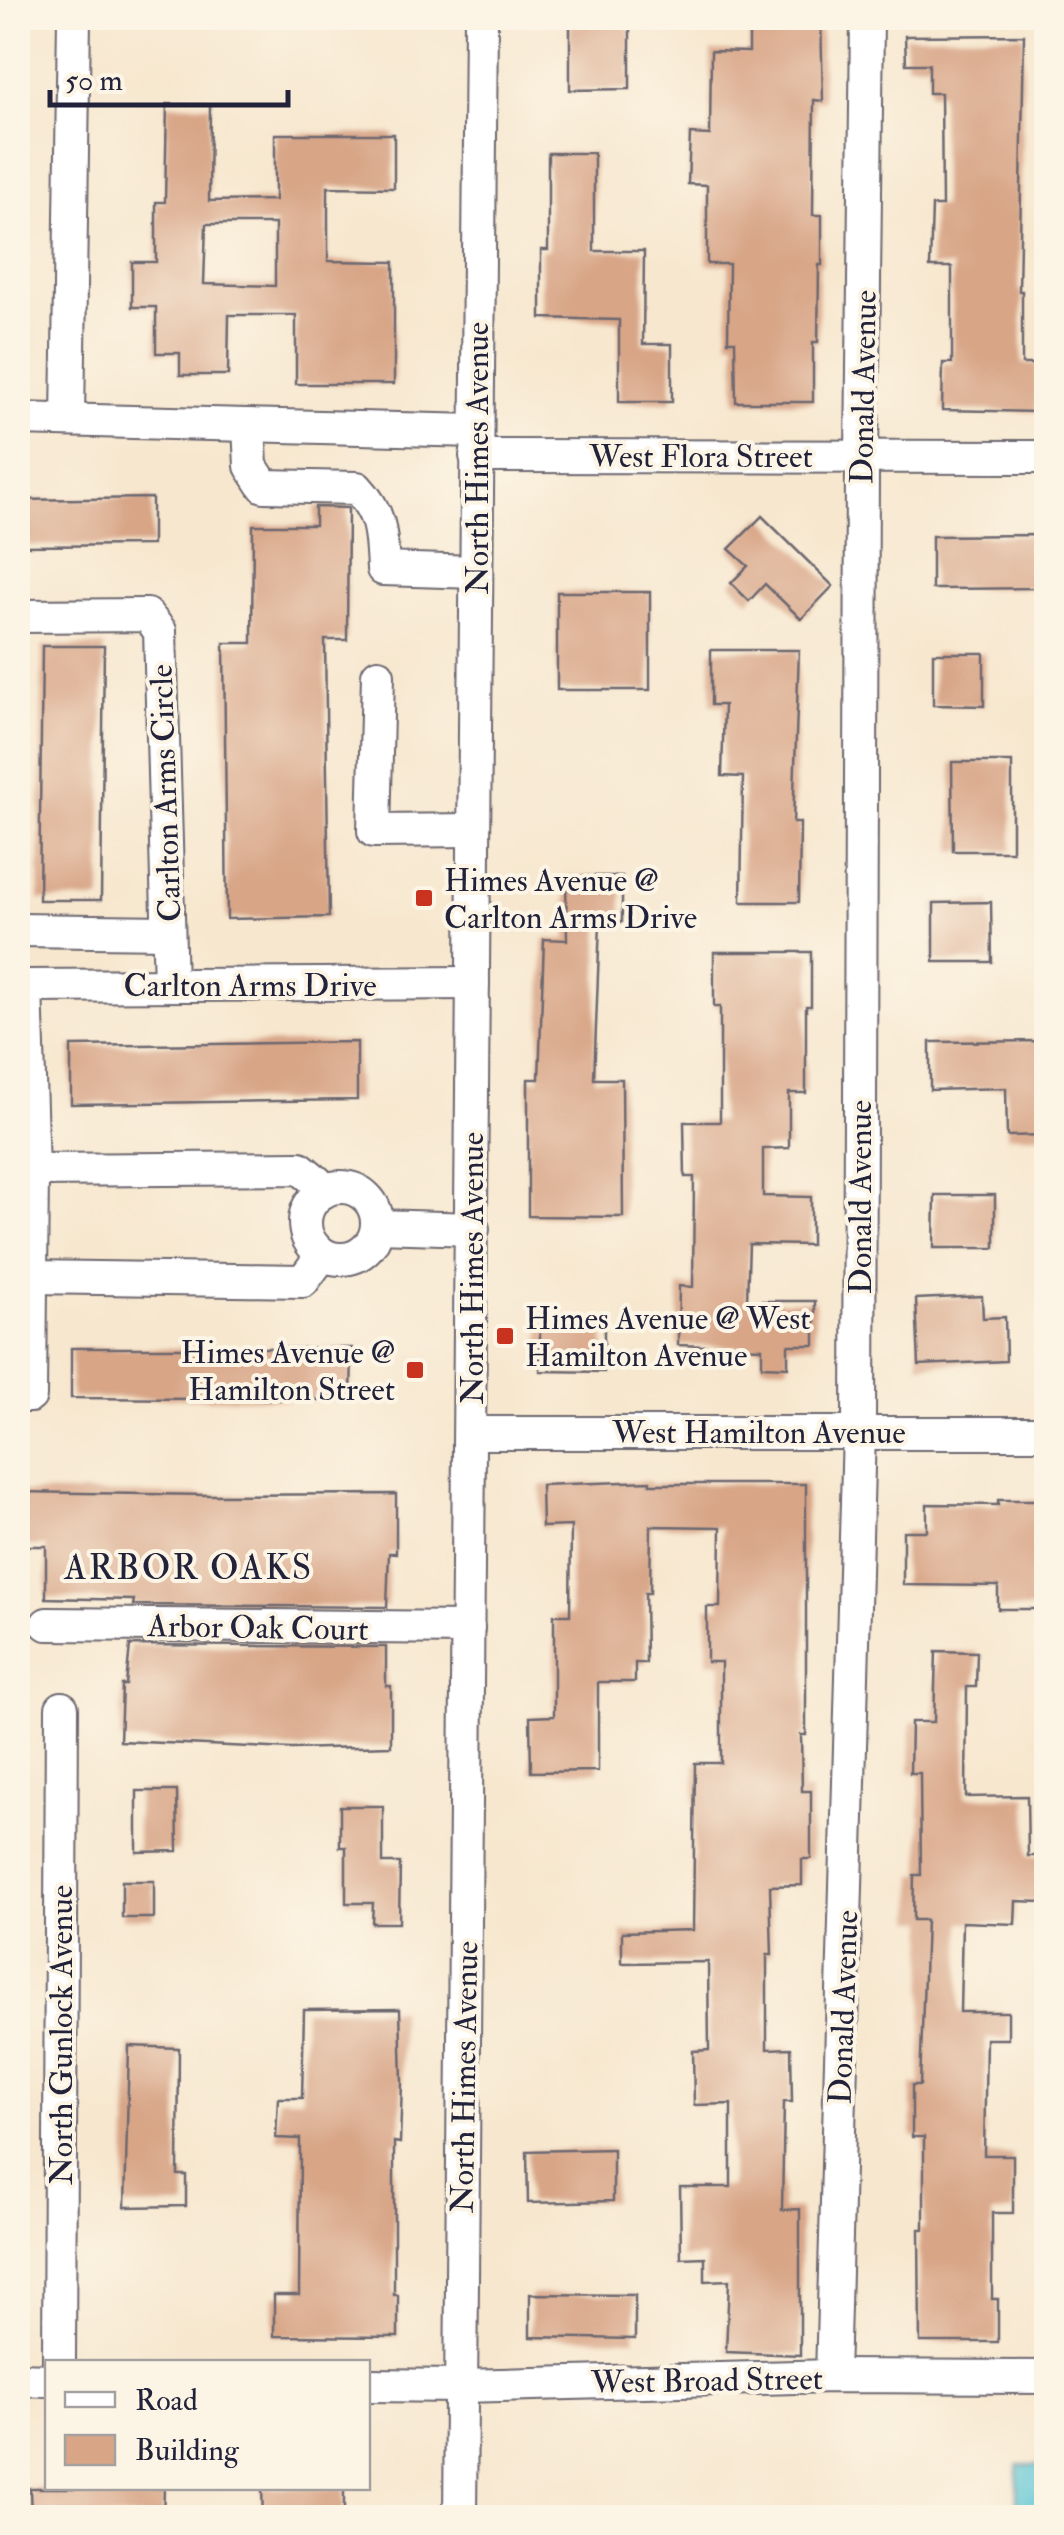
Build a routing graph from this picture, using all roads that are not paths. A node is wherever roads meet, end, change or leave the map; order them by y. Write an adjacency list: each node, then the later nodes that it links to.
1 (74, 18): 5 (street)
2 (480, 18): 7 (street, North Himes Avenue)
3 (867, 18): 8 (street, Donald Avenue)
4 (18, 419): 5 (street, West Flora Street)
5 (68, 420): 6 (street, West Flora Street)
6 (249, 426): 7 (street, West Flora Street); 10 (street)
7 (476, 444): 8 (street, West Flora Street); 10 (street, North Himes Avenue)
8 (862, 456): 9 (street, West Flora Street); 26 (street, Donald Avenue)
9 (1046, 457)
10 (476, 572): 13 (street, North Himes Avenue)
11 (18, 616): 15 (street, Carlton Arms Circle)
12 (378, 675): 13 (street)
13 (474, 830): 16 (street, North Himes Avenue)
14 (18, 930): 15 (street)
15 (168, 932): 17 (street, Carlton Arms Circle)
16 (474, 983): 17 (street, Carlton Arms Drive); 22 (street, North Himes Avenue)
17 (170, 985): 18 (street, Carlton Arms Drive)
18 (22, 986): 19 (street, Carlton Arms Drive)
19 (32, 1170): 20 (street); 24 (street, Carlton Arms Drive)
20 (322, 1192): 21 (street); 23 (street)
21 (378, 1226): 22 (street); 23 (street)
22 (472, 1229): 28 (street, North Himes Avenue)
23 (322, 1254): 24 (street)
24 (31, 1277): 25 (street, Carlton Arms Drive)
25 (18, 1396)
26 (859, 1432): 27 (street, West Hamilton Avenue); 28 (street, West Hamilton Avenue); 33 (street, Donald Avenue)
27 (1046, 1432)
28 (471, 1433): 30 (street, North Himes Avenue)
29 (47, 1624): 30 (street, Arbor Oak Court)
30 (468, 1628): 38 (street, North Himes Avenue)
31 (62, 1708): 32 (street, North Gunlock Avenue)
32 (59, 2360)
33 (832, 2376): 34 (street, West Broad Street); 38 (street, West Broad Street)
34 (1046, 2378)
35 (18, 2380): 36 (street)
36 (45, 2380)
37 (370, 2384): 38 (street, West Broad Street)
38 (461, 2386): 39 (street, North Himes Avenue)
39 (460, 2518)

